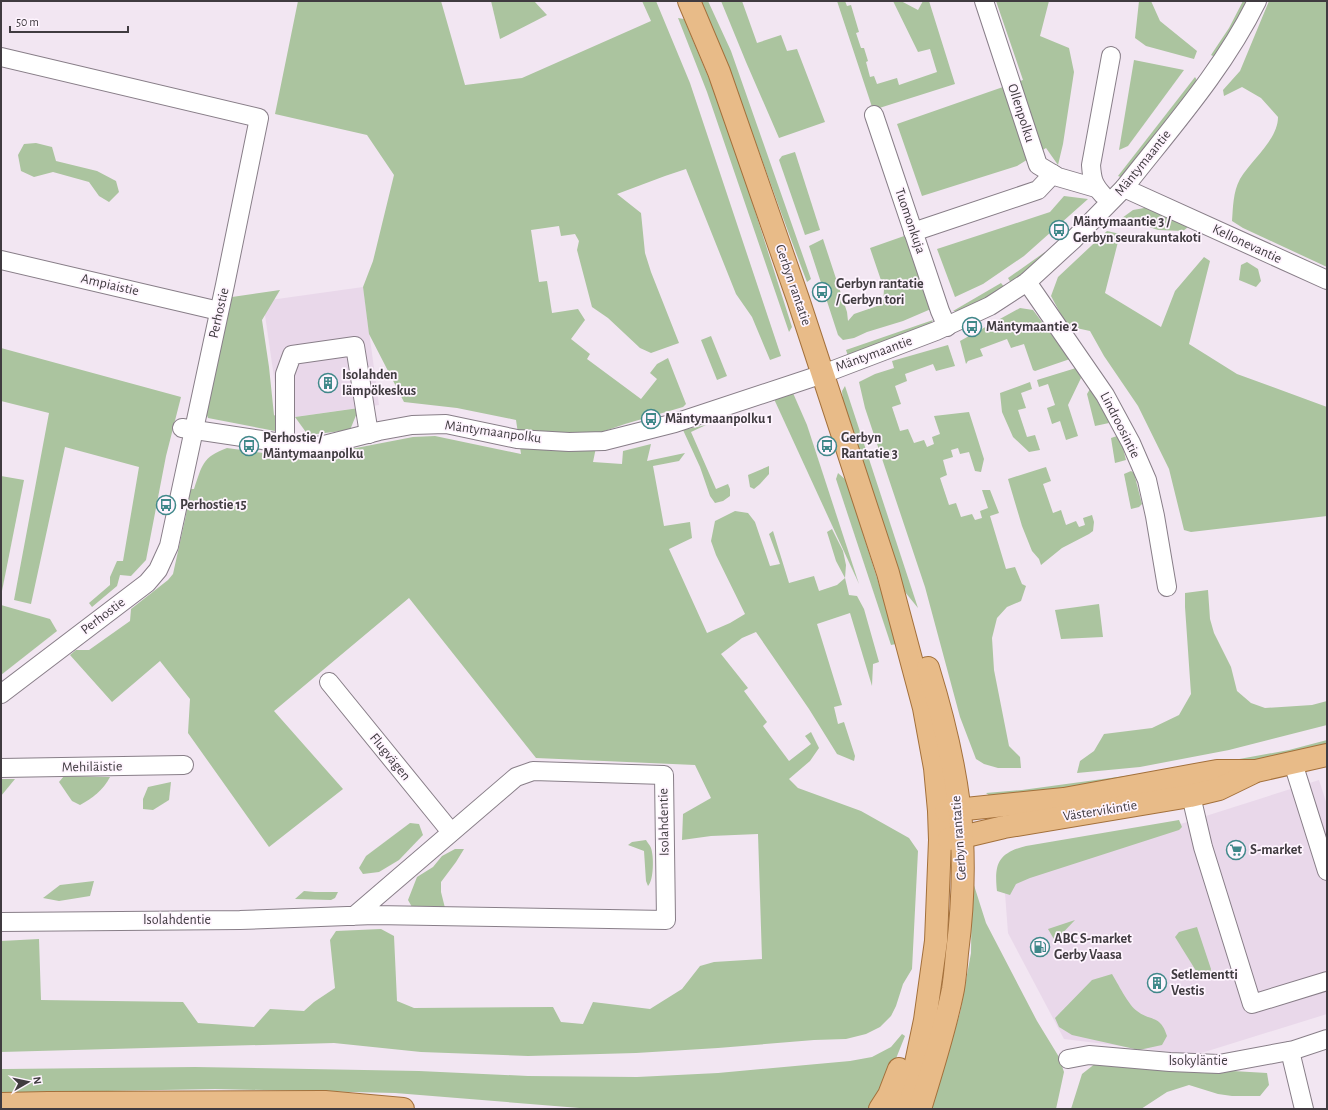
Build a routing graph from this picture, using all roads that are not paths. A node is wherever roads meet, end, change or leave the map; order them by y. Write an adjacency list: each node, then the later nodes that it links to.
1 (689, 1): 17 (main road, Gerbyn rantatie)
2 (984, 1): 7 (street, Ollenpolku)
3 (1257, 1): 9 (street, Mäntymaantie)
4 (1, 56): 15 (street, Perhostie)
5 (1111, 56): 8 (street)
6 (874, 115): 11 (street, Tuomonkuja)
7 (1053, 174): 8 (street, Ollenpolku); 11 (street)
8 (1096, 188): 10 (street)
9 (1124, 188): 10 (street, Mäntymaantie); 13 (street, Kellonevantie)
10 (1109, 203): 14 (street, Mäntymaantie)
11 (914, 232): 16 (street, Tuomonkuja)
12 (1, 260): 15 (street, Ampiaistie)
13 (1327, 280)
14 (1027, 282): 16 (street, Mäntymaantie); 21 (street, Lindroosintie)
15 (219, 311): 18 (street, Perhostie)
16 (947, 327): 17 (street, Mäntymaantie)
17 (822, 374): 19 (street, Mäntymaanpolku); 29 (main road, Gerbyn rantatie)
18 (187, 429): 20 (street, Mäntymaanpolku); 23 (street, Perhostie)
19 (369, 434): 20 (street, Mäntymaanpolku); 20 (street)
20 (289, 445)
21 (1167, 587)
22 (329, 682): 30 (street, Flugvägen)
23 (1, 694)
24 (1327, 755): 25 (main road, Västervikintie)
25 (1293, 763): 28 (main road, Västervikintie); 33 (street)
26 (184, 765): 27 (street, Mehiläistie)
27 (1, 768)
28 (1189, 786): 29 (main road, Västervikintie); 31 (main road, Västervikintie); 36 (street)
29 (949, 811): 31 (main road, Gerbyn rantatie); 32 (main road, Gerbyn rantatie)
30 (451, 832): 34 (street, Isolahdentie); 34 (street, Isolahdentie)
31 (962, 837): 32 (main road, Västervikintie); 45 (main road, Gerbyn rantatie)
32 (940, 840): 37 (main road, Gerbyn rantatie)
33 (1327, 871)
34 (354, 916): 35 (street, Isolahdentie)
35 (1, 922)
36 (1327, 981)
37 (925, 1020): 43 (main road); 44 (main road, Gerbyn rantatie)
38 (1327, 1038): 39 (street, Isokyläntie)
39 (1290, 1051): 40 (street, Isokyläntie); 46 (street)
40 (1068, 1059)
41 (1, 1104): 42 (main road)
42 (403, 1109)
43 (880, 1109)
44 (900, 1109)
45 (920, 1109)
46 (1304, 1109)

